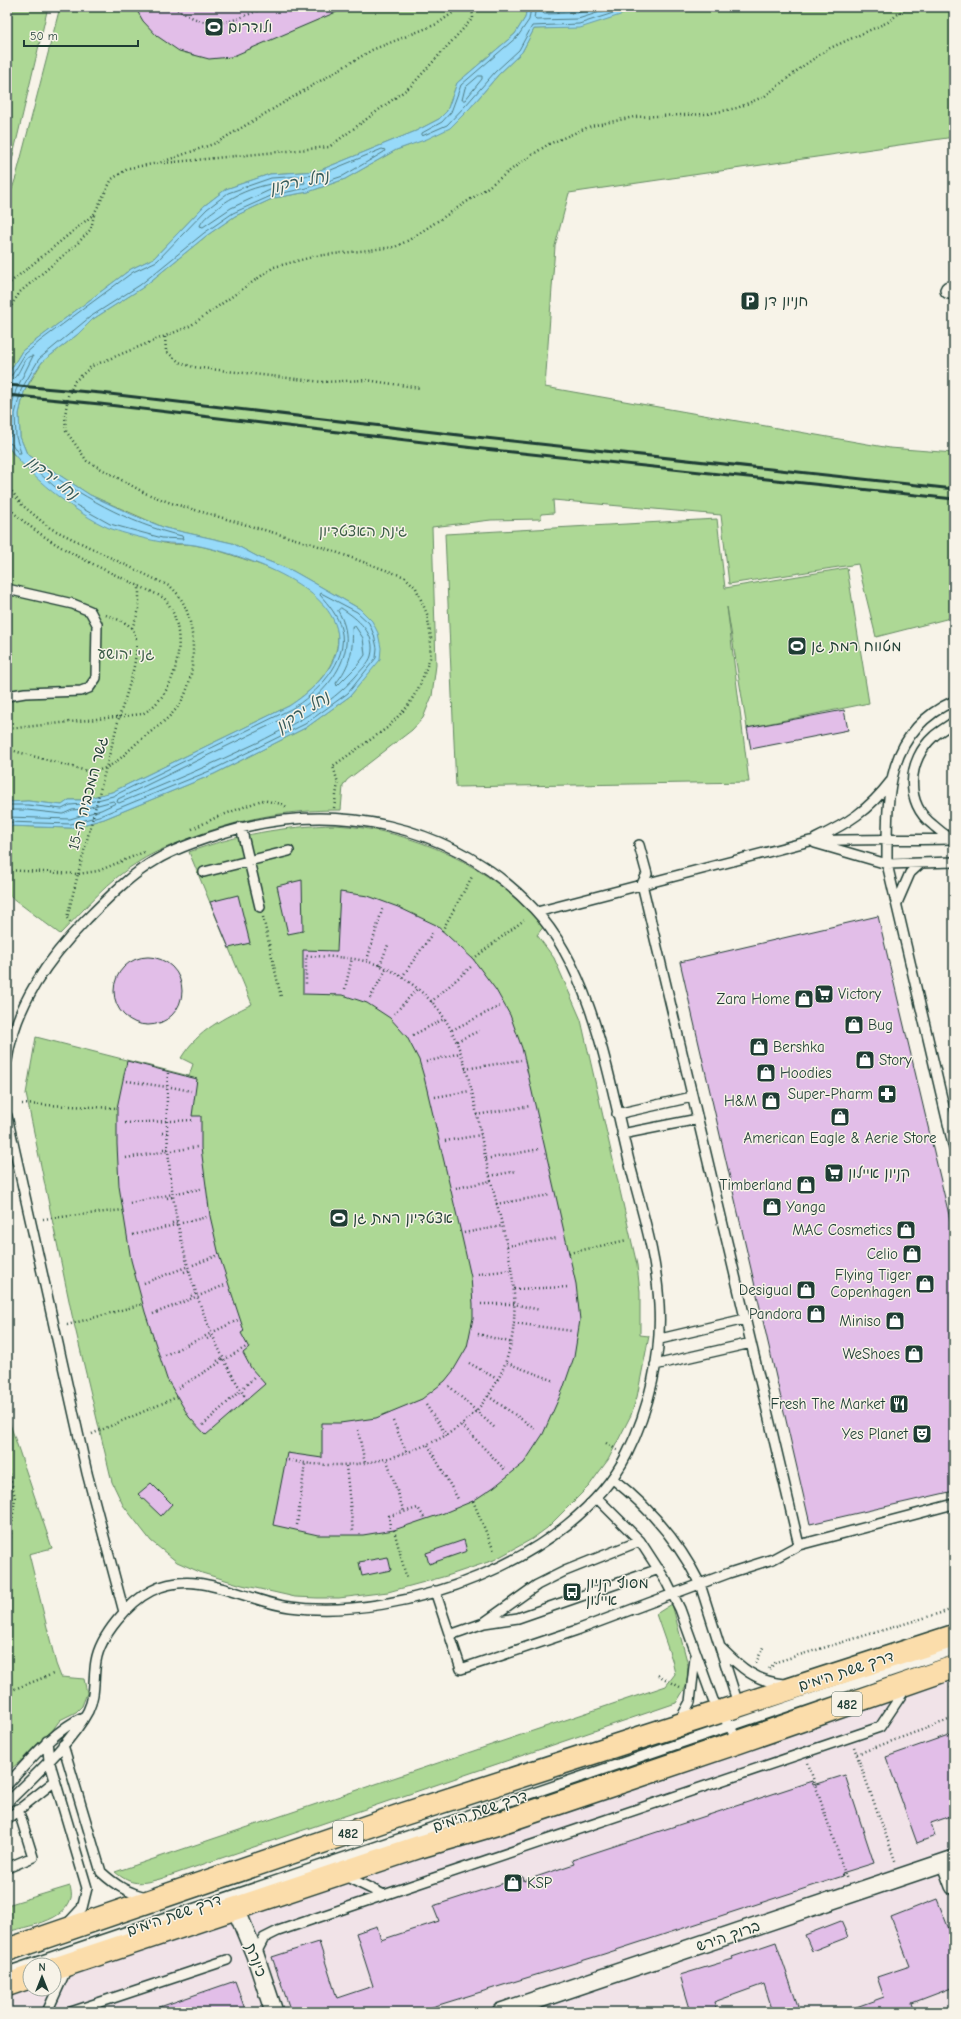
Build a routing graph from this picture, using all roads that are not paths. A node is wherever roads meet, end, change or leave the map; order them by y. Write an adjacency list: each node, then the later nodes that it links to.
1 (7, 589): 2 (lane)
2 (7, 696)
3 (954, 701): 5 (lane)
4 (954, 722): 7 (lane)
5 (892, 779): 8 (lane); 9 (lane)
6 (242, 827): 12 (lane); 20 (lane); 21 (lane)
7 (953, 839): 8 (lane)
8 (887, 841): 9 (lane); 15 (lane)
9 (810, 842): 15 (lane); 17 (lane)
10 (639, 845): 17 (lane)
11 (289, 851): 12 (lane)
12 (249, 861): 16 (lane); 19 (lane)
13 (954, 862): 14 (lane)
14 (921, 863): 15 (lane); 18 (lane)
15 (887, 864): 18 (lane)
16 (204, 872)
17 (642, 884): 20 (lane); 22 (lane)
18 (897, 903): 28 (lane)
19 (260, 907)
20 (537, 912): 23 (lane)
21 (7, 1060)
22 (692, 1097): 23 (lane); 25 (lane)
23 (617, 1114): 27 (lane)
24 (7, 1116): 26 (lane)
25 (698, 1119): 27 (lane); 29 (lane)
26 (8, 1134): 42 (lane)
27 (622, 1134): 30 (lane)
28 (954, 1149)
29 (745, 1319): 30 (lane); 31 (lane)
30 (660, 1339): 32 (lane)
31 (751, 1343): 32 (lane); 37 (lane)
32 (655, 1365): 33 (lane)
33 (613, 1478): 34 (lane); 39 (lane)
34 (597, 1498): 36 (lane); 40 (lane)
35 (954, 1504): 37 (lane)
36 (640, 1541): 38 (lane); 43 (lane)
37 (799, 1545): 39 (lane)
38 (659, 1569): 41 (lane); 43 (lane)
39 (700, 1584): 41 (lane); 46 (lane)
40 (435, 1591): 42 (lane); 44 (lane)
41 (674, 1594): 44 (lane); 48 (lane)
42 (124, 1612): 52 (lane)
43 (484, 1623): 44 (lane)
44 (450, 1635)
45 (954, 1636): 51 (main road, דרך ששת הימים / 482)
46 (720, 1647): 51 (lane); 53 (lane)
47 (954, 1650): 53 (lane, דרך ששת הימים)
48 (696, 1653): 53 (lane); 54 (lane)
49 (954, 1667): 50 (main road, דרך ששת הימים / 482)
50 (910, 1682): 53 (main road, דרך ששת הימים / 482); 67 (lane)
51 (804, 1685): 53 (main road, דרך ששת הימים / 482)
52 (85, 1716): 55 (lane); 56 (lane)
53 (733, 1721): 54 (main road, דרך ששת הימים / 482); 65 (main road, דרך ששת הימים / 482); 75 (lane, דרך ששת הימים)
54 (676, 1724): 68 (main road, דרך ששת הימים / 482)
55 (47, 1741): 56 (lane); 57 (lane); 59 (lane)
56 (62, 1745): 57 (lane); 68 (lane)
57 (49, 1760): 58 (lane); 60 (lane)
58 (55, 1781): 61 (lane); 70 (lane)
59 (7, 1785)
60 (7, 1803)
61 (18, 1809): 62 (lane); 64 (lane)
62 (7, 1819)
63 (950, 1860): 66 (street); 82 (street, ברוך הירש)
64 (7, 1868)
65 (340, 1874): 67 (lane); 69 (main road, דרך ששת הימים / 482)
66 (954, 1886)
67 (384, 1895): 72 (lane)
68 (158, 1899): 70 (main road, דרך ששת הימים / 482)
69 (236, 1909): 72 (street, כינרת); 74 (main road, דרך ששת הימים / 482)
70 (56, 1934): 71 (main road, דרך ששת הימים / 482)
71 (7, 1950)
72 (255, 1955): 81 (street, כינרת)
73 (228, 1960): 80 (lane)
74 (62, 1967)
75 (7, 1972)
76 (22, 1980): 77 (main road)
77 (7, 1985)
78 (52, 1997): 79 (lane)
79 (47, 2012)
80 (71, 2012)
81 (274, 2012)
82 (501, 2012)

